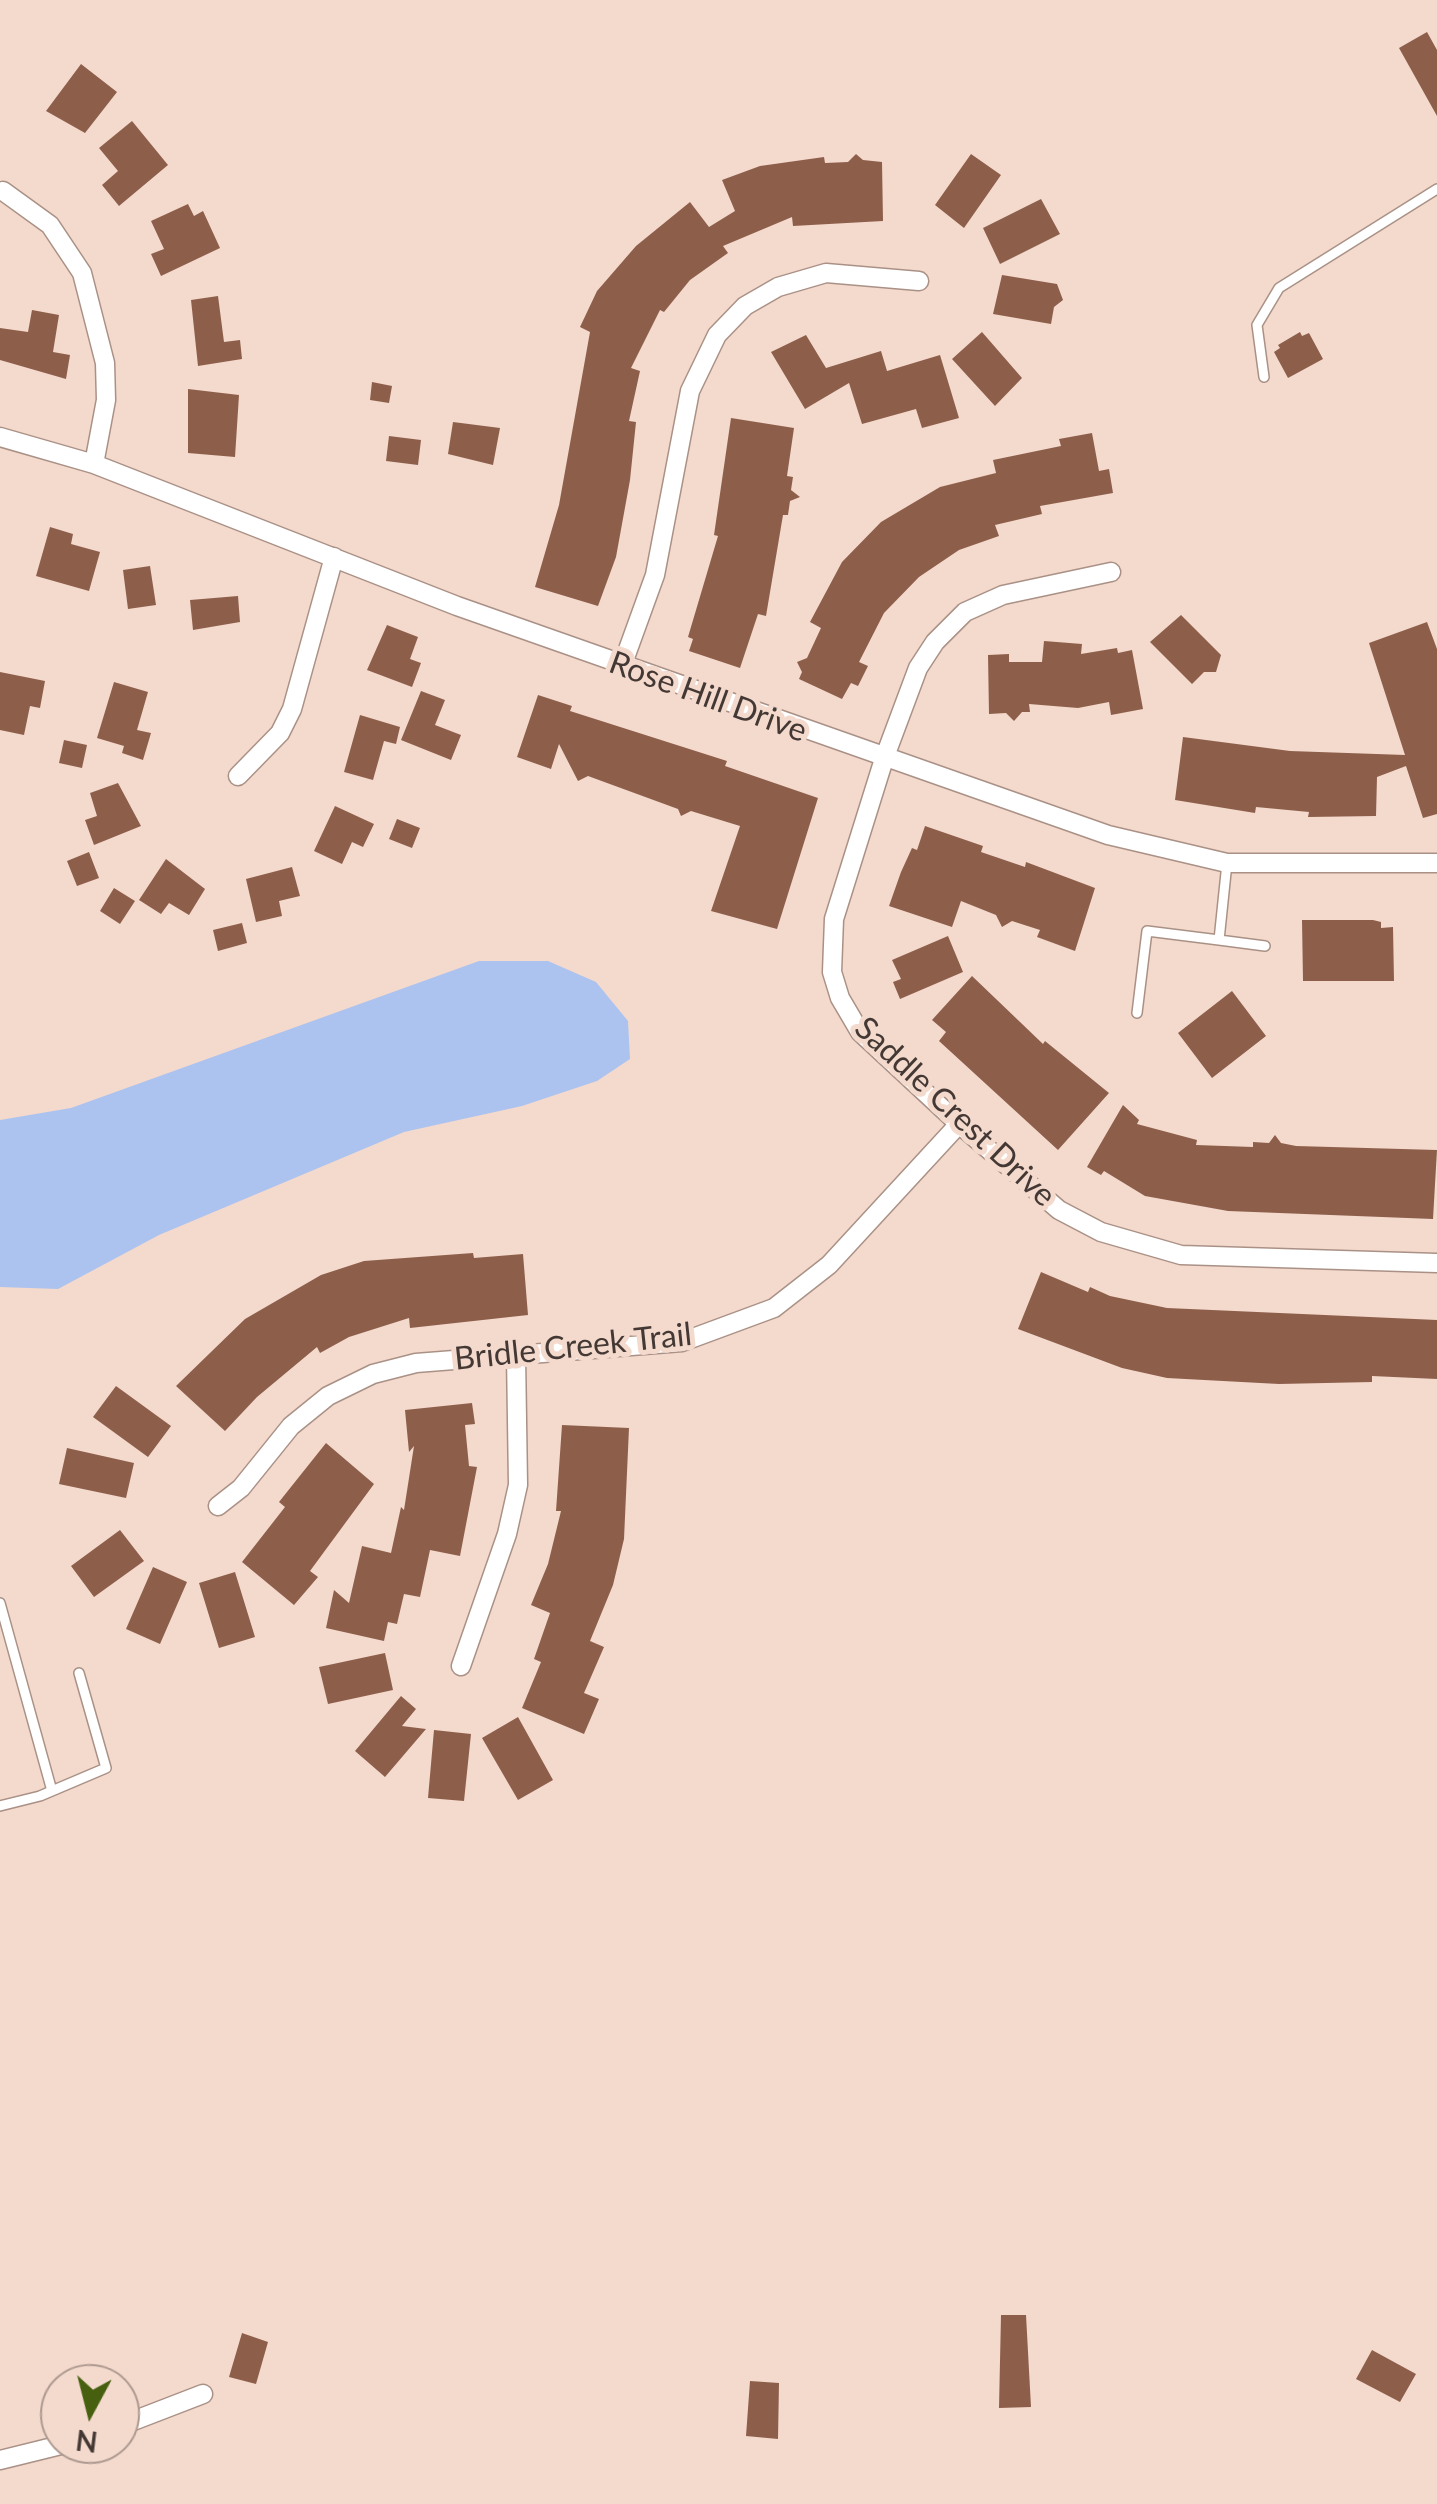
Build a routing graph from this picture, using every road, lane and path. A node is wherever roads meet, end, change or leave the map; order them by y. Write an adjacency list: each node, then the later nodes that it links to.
1 (1437, 189): 4 (lane)
2 (3, 191): 6 (street)
3 (919, 281): 9 (street)
4 (1264, 377)
5 (0, 437): 6 (street, Rose Hill Drive)
6 (94, 464): 7 (street, Rose Hill Drive)
7 (334, 557): 9 (street, Rose Hill Drive); 11 (street)
8 (1111, 572): 10 (street, Saddle Crest Drive)
9 (622, 666): 10 (street, Rose Hill Drive)
10 (884, 759): 12 (street, Rose Hill Drive); 17 (street, Saddle Crest Drive)
11 (238, 776)
12 (1227, 862): 13 (street, Rose Hill Drive); 14 (lane)
13 (1437, 864)
14 (1219, 940): 15 (lane); 16 (lane)
15 (1266, 946)
16 (1137, 1012)
17 (959, 1124): 18 (street, Saddle Crest Drive); 19 (street, Bridle Creek Trail)
18 (1437, 1263)
19 (516, 1355): 20 (street, Bridle Creek Trail); 22 (street)
20 (218, 1506)
21 (0, 1603): 24 (lane)
22 (461, 1666)
23 (80, 1673): 24 (lane)
24 (52, 1791): 25 (lane)
25 (0, 1806)
26 (203, 2394): 27 (street)
27 (140, 2418)
28 (40, 2450): 29 (street)
29 (0, 2460)

